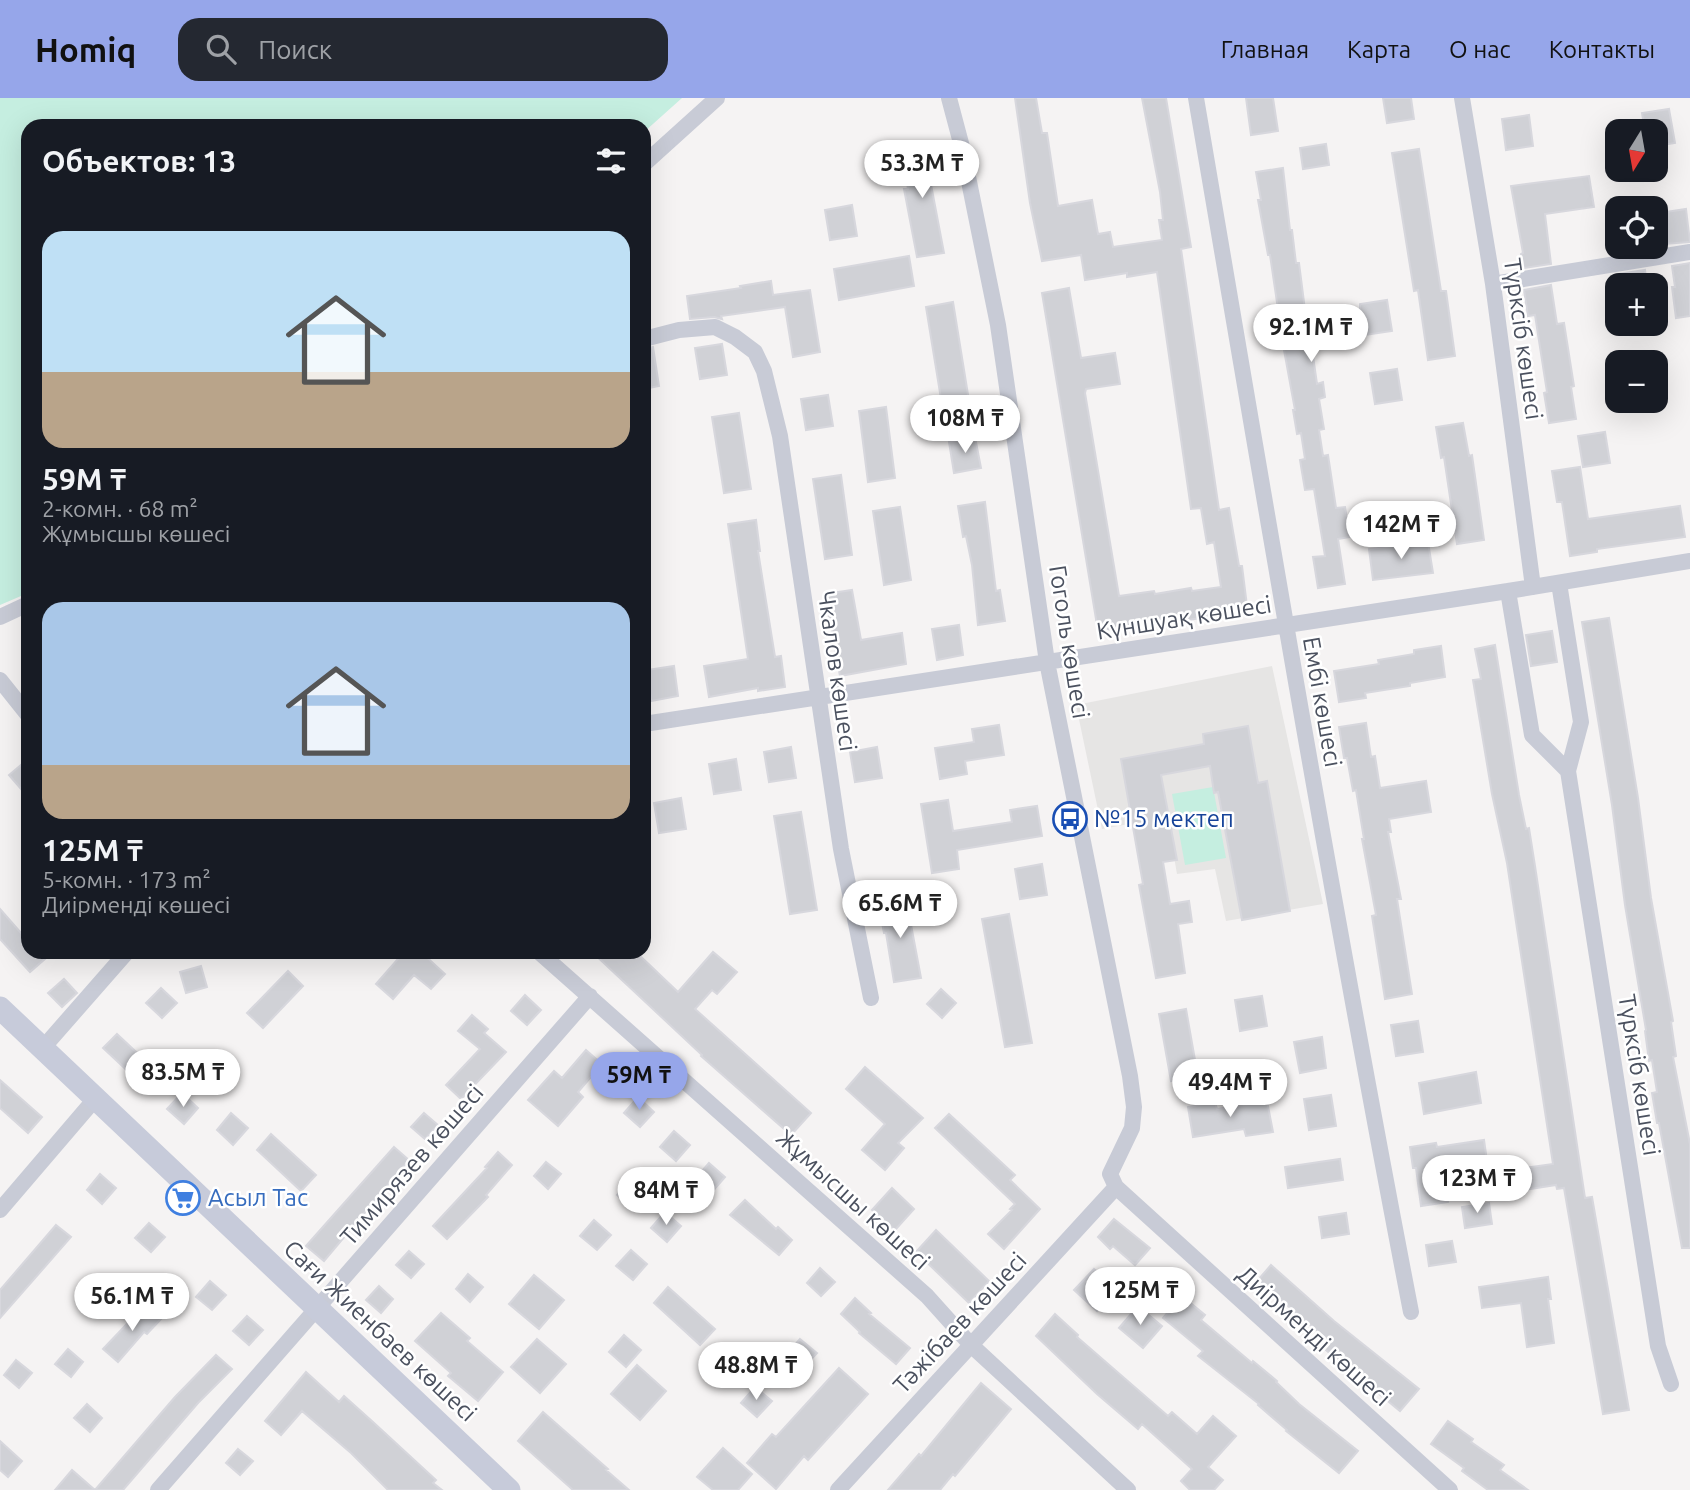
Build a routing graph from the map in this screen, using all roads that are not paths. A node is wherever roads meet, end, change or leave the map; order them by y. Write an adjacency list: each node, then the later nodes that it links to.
1 (718, 98): 5 (street)
2 (949, 98): 16 (street, Гоголь көшесі)
3 (1196, 98): 15 (street, Ембі көшесі)
4 (1461, 98): 7 (street, Түрксіб көшесі)
5 (651, 158)
6 (1690, 252): 7 (street)
7 (1493, 284): 11 (street, Түрксіб көшесі)
8 (651, 337): 18 (street, Чкалов көшесі)
9 (1690, 561): 10 (street, Күншуақ көшесі)
10 (1559, 583): 11 (street, Күншуақ көшесі); 21 (street, Түрксіб көшесі)
11 (1533, 587): 12 (street, Күншуақ көшесі)
12 (1508, 592): 15 (street, Күншуақ көшесі); 21 (street)
13 (21, 607): 14 (street)
14 (0, 617)
15 (1286, 625): 16 (street, Күншуақ көшесі); 32 (street, Ембі көшесі)
16 (1047, 662): 18 (street, Күншуақ көшесі); 29 (street, Гоголь көшесі)
17 (0, 680): 19 (street)
18 (818, 698): 20 (street, Күншуақ көшесі); 25 (street, Чкалов көшесі)
19 (21, 706)
20 (651, 723)
21 (1568, 771): 34 (street, Түрксіб көшесі)
22 (121, 959): 27 (street)
23 (547, 959): 24 (street, Жұмысшы көшесі)
24 (590, 996): 31 (street, Тимирязев көшесі); 33 (street, Жұмысшы көшесі)
25 (871, 998)
26 (0, 1009): 27 (main road, Сағи Жиенбаев көшесі)
27 (42, 1049): 28 (main road, Сағи Жиенбаев көшесі)
28 (94, 1099): 30 (street); 31 (main road, Сағи Жиенбаев көшесі)
29 (1113, 1181): 33 (street, Тәжібаев көшесі); 39 (street, Диірменді көшесі)
30 (0, 1210)
31 (318, 1309): 35 (street, Тимирязев көшесі); 36 (main road, Сағи Жиенбаев көшесі)
32 (1411, 1312)
33 (971, 1345): 37 (street, Тәжібаев көшесі); 38 (street, Жұмысшы көшесі)
34 (1671, 1384)
35 (158, 1490)
36 (509, 1490)
37 (838, 1490)
38 (1128, 1490)
39 (1450, 1490)

